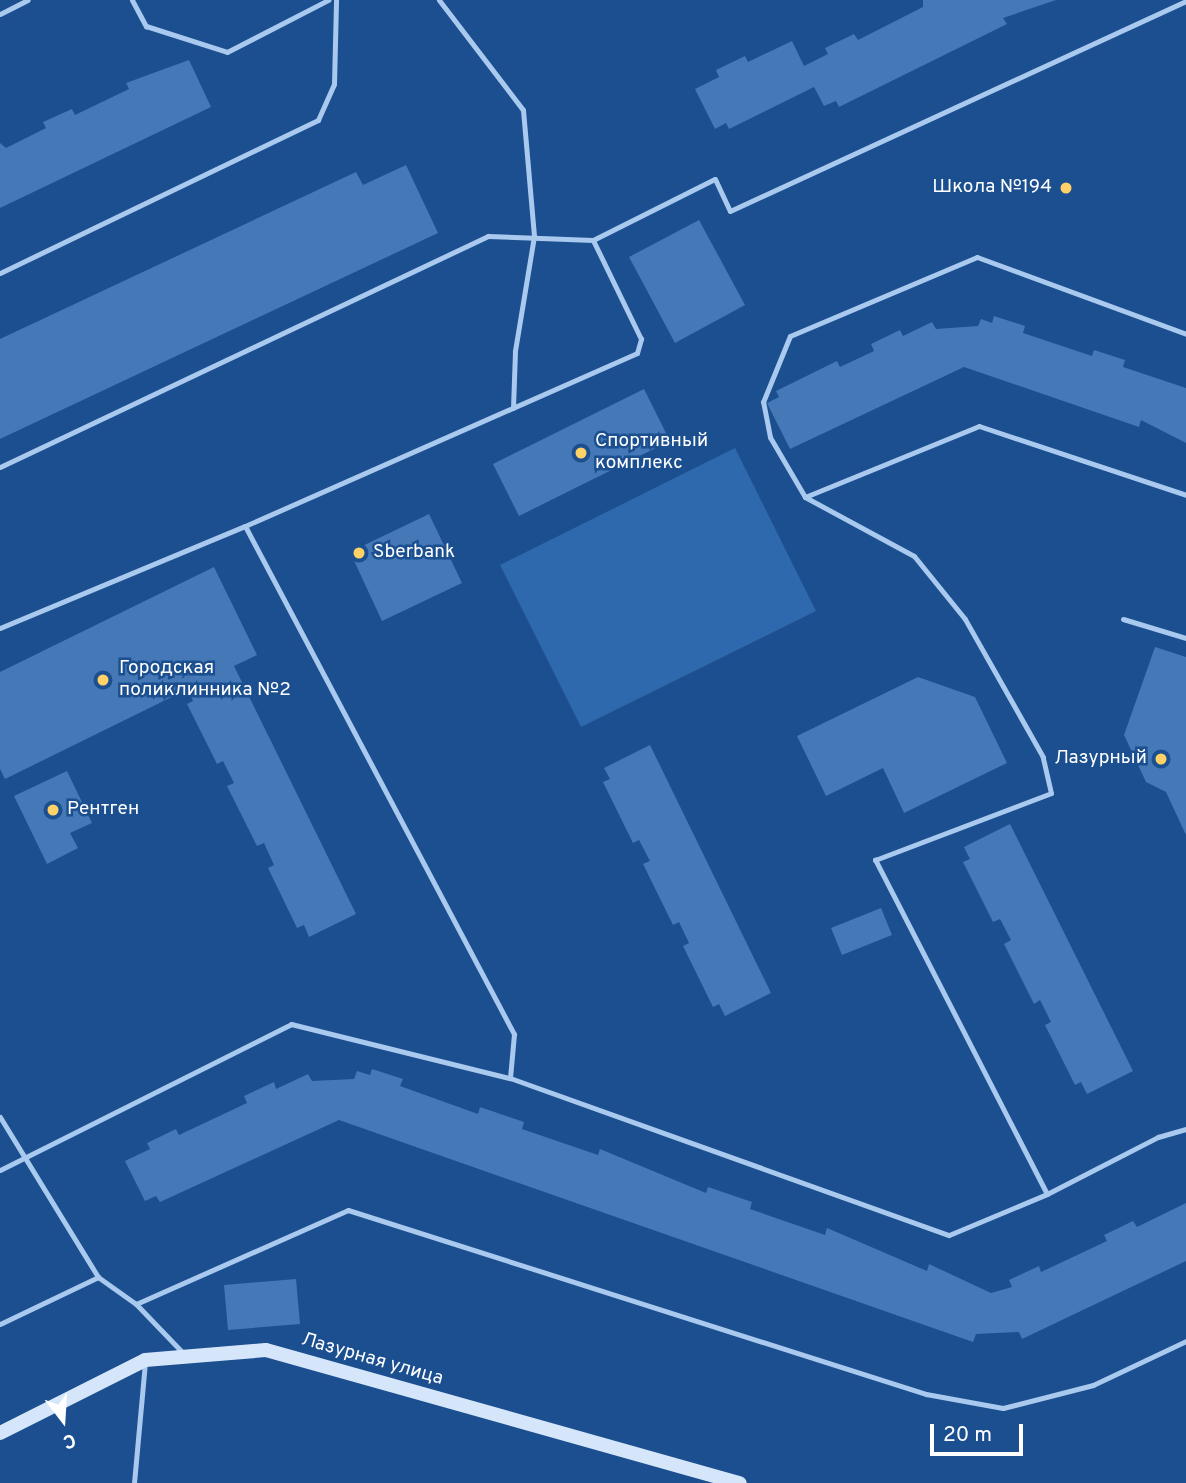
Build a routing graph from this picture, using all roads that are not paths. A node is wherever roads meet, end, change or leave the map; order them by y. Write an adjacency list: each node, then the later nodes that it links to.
1 (27, 0): 7 (lane)
2 (132, 0): 3 (lane)
3 (328, 0)
4 (335, 0): 10 (lane)
5 (439, 0): 8 (lane)
6 (1186, 1): 9 (lane)
7 (0, 14)
8 (534, 236): 9 (lane); 12 (lane); 13 (lane)
9 (593, 240): 12 (lane)
10 (0, 273)
11 (1186, 334): 15 (lane)
12 (513, 408): 16 (lane)
13 (0, 467)
14 (1186, 495): 15 (lane)
15 (805, 497): 25 (lane)
16 (245, 526): 18 (lane); 20 (lane)
17 (1123, 619): 19 (lane)
18 (0, 628)
19 (1186, 638)
20 (510, 1078): 23 (lane); 25 (lane)
21 (0, 1117): 23 (lane)
22 (1186, 1129): 25 (lane)
23 (23, 1157): 24 (lane); 26 (lane)
24 (0, 1170)
25 (1047, 1194)
26 (98, 1277): 27 (lane); 28 (lane)
27 (136, 1304): 29 (lane); 30 (lane)
28 (0, 1324)
29 (1186, 1341)
30 (187, 1357): 31 (street, Лазурная улица); 34 (street, Лазурная улица)
31 (145, 1360): 32 (street, Лазурная улица); 33 (lane)
32 (0, 1433)
33 (134, 1483)
34 (740, 1483)

